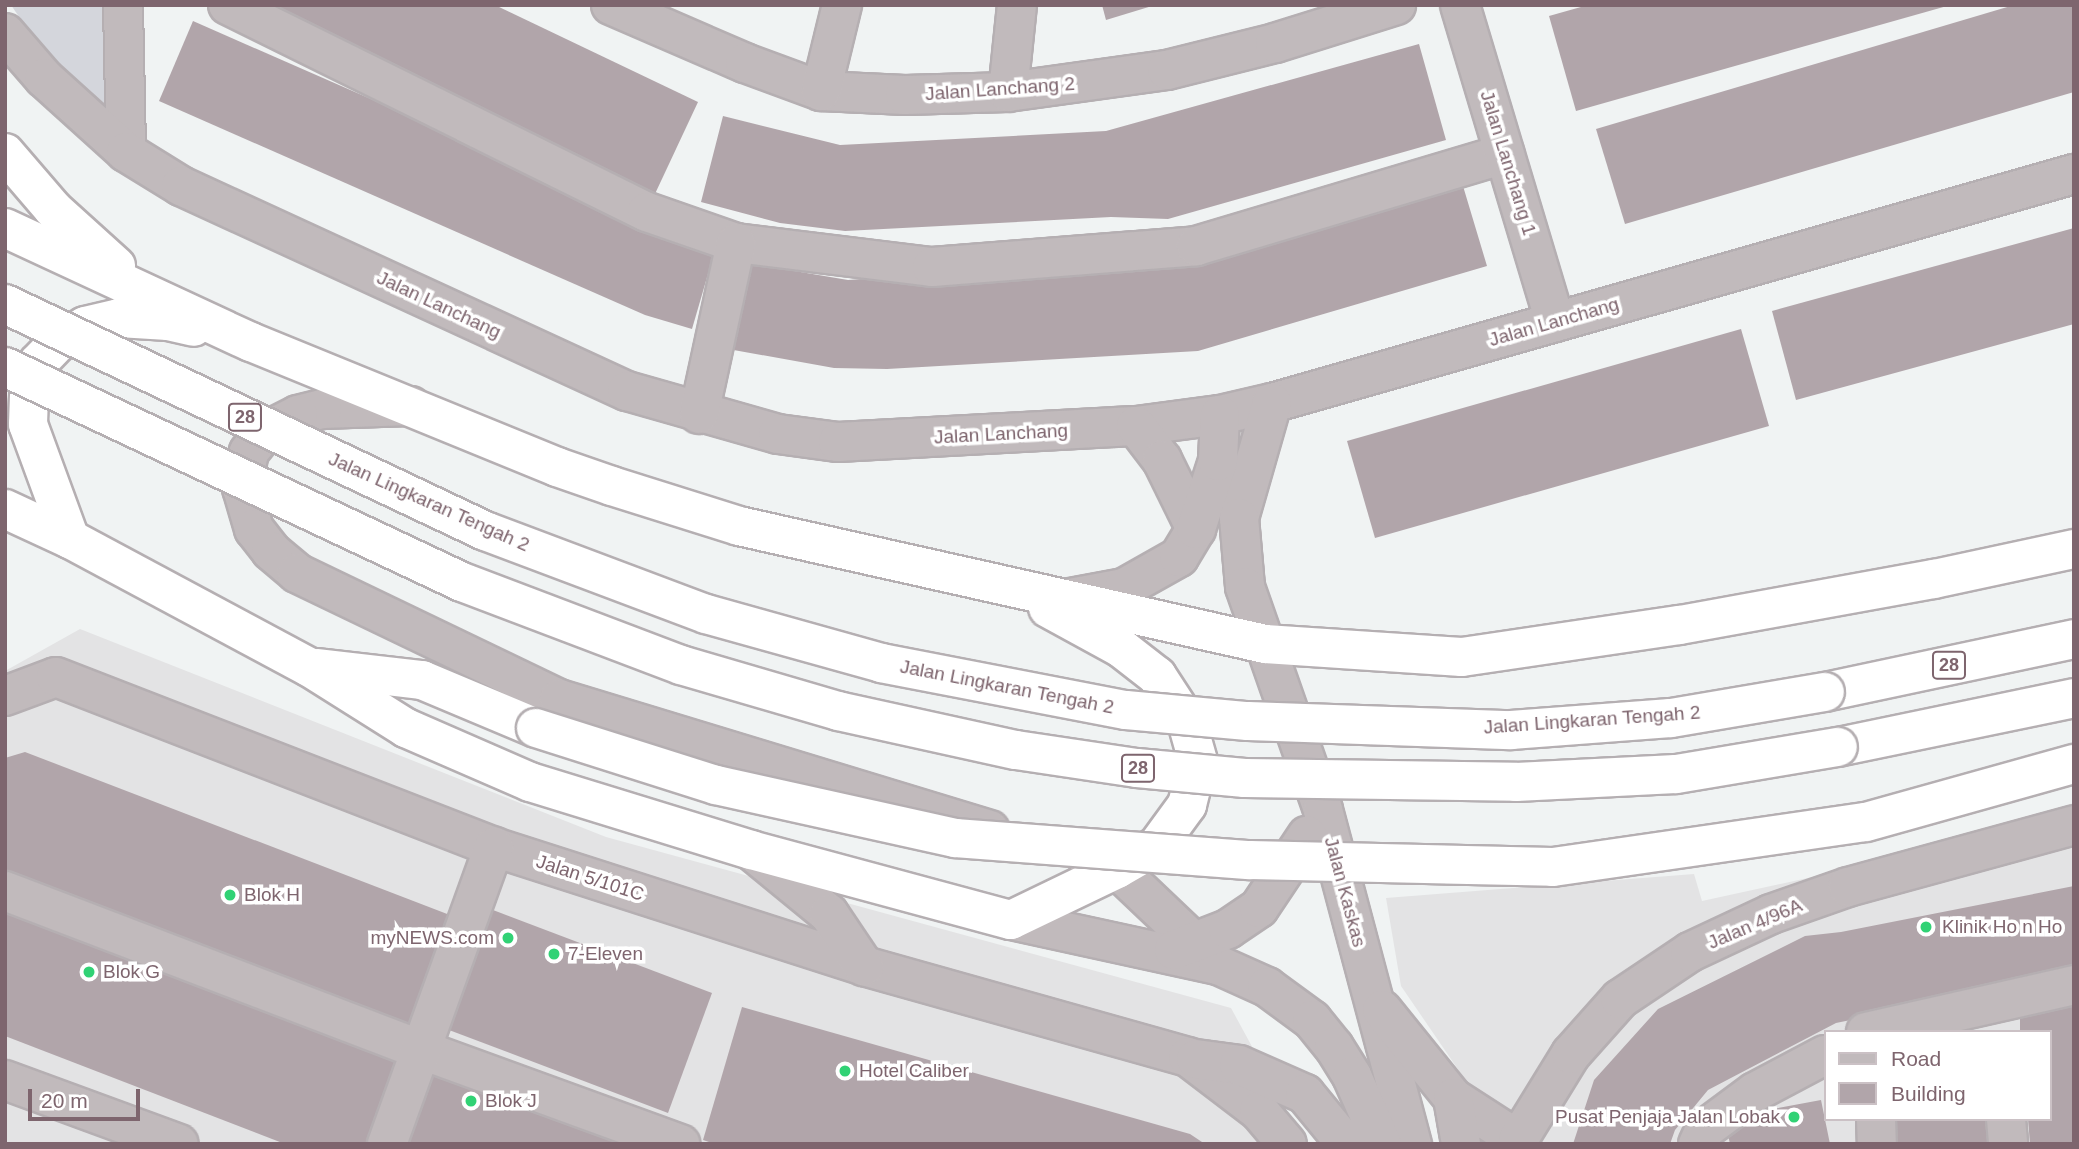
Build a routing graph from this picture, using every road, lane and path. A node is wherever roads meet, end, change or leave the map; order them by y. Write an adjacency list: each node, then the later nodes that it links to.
1 (123, 5): 12 (street)
2 (228, 5): 17 (street)
3 (611, 5): 8 (street, Jalan Lanchang 2)
4 (842, 5): 10 (street)
5 (1017, 5): 11 (street)
6 (1396, 5): 11 (street, Jalan Lanchang 2)
7 (1460, 5): 14 (street, Jalan Lanchang 1)
8 (658, 15): 10 (street, Jalan Lanchang 2)
9 (5, 33): 12 (street, Jalan Lanchang)
10 (821, 91): 11 (street, Jalan Lanchang 2)
11 (1008, 92)
12 (126, 152): 25 (street, Jalan Lanchang)
13 (5, 153): 18 (highway)
14 (1505, 154): 17 (street); 20 (street, Jalan Lanchang 1)
15 (2074, 174): 20 (street, Jalan Lanchang)
16 (5, 228): 18 (highway)
17 (736, 243): 25 (street)
18 (143, 290): 21 (highway)
19 (5, 303): 34 (highway, Jalan Lingkaran Tengah 2 / 28, bridge)
20 (1555, 321): 23 (street, Jalan Lanchang)
21 (251, 342): 24 (highway); 30 (highway)
22 (5, 367): 38 (highway, 28, bridge)
23 (1272, 403): 26 (street, Jalan Lanchang); 35 (street, Jalan Kaskas)
24 (411, 406): 32 (highway); 44 (street)
25 (698, 414): 27 (street, Jalan Lanchang)
26 (1220, 415): 27 (street, Jalan Lanchang); 29 (street)
27 (1136, 426): 29 (street)
28 (5, 509): 30 (highway)
29 (1196, 529): 33 (street)
30 (70, 539): 36 (highway)
31 (2074, 549): 35 (highway)
32 (1012, 589): 33 (highway); 44 (highway)
33 (1065, 599): 35 (highway)
34 (2074, 639)
35 (1265, 644): 40 (street, Jalan Kaskas)
36 (309, 667): 39 (highway, bridge); 43 (highway)
37 (5, 696): 42 (street, Jalan 5/101C)
38 (2074, 698)
39 (2074, 764)
40 (1323, 810): 47 (street); 50 (street, Jalan Kaskas)
41 (2074, 825): 61 (street, Jalan 4/96A)
42 (494, 847): 48 (street, Jalan 5/101C); 53 (street)
43 (751, 850): 46 (highway); 48 (street)
44 (1117, 869): 46 (highway); 47 (street)
45 (5, 891): 53 (street)
46 (1012, 920): 47 (street)
47 (1192, 954): 67 (street)
48 (864, 966): 55 (street, Jalan 5/101C)
49 (2074, 985): 51 (street)
50 (1374, 1000): 57 (street); 68 (street, Jalan Kaskas)
51 (2000, 1017): 52 (street)
52 (1880, 1030)
53 (422, 1050): 63 (street); 64 (street)
54 (1824, 1056): 70 (street)
55 (1188, 1058): 65 (street, Jalan 5/101C); 66 (street, Jalan 5/101C)
56 (5, 1080): 60 (street)
57 (1453, 1098): 61 (street); 69 (street)
58 (1876, 1121): 71 (street)
59 (2006, 1121): 72 (street)
60 (125, 1135): 62 (street)
61 (1518, 1142)
62 (179, 1144)
63 (387, 1144)
64 (680, 1144)
65 (1287, 1144)
66 (1346, 1144)
67 (1382, 1144)
68 (1412, 1144)
69 (1461, 1144)
70 (1698, 1144)
71 (1877, 1144)
72 (2008, 1144)

